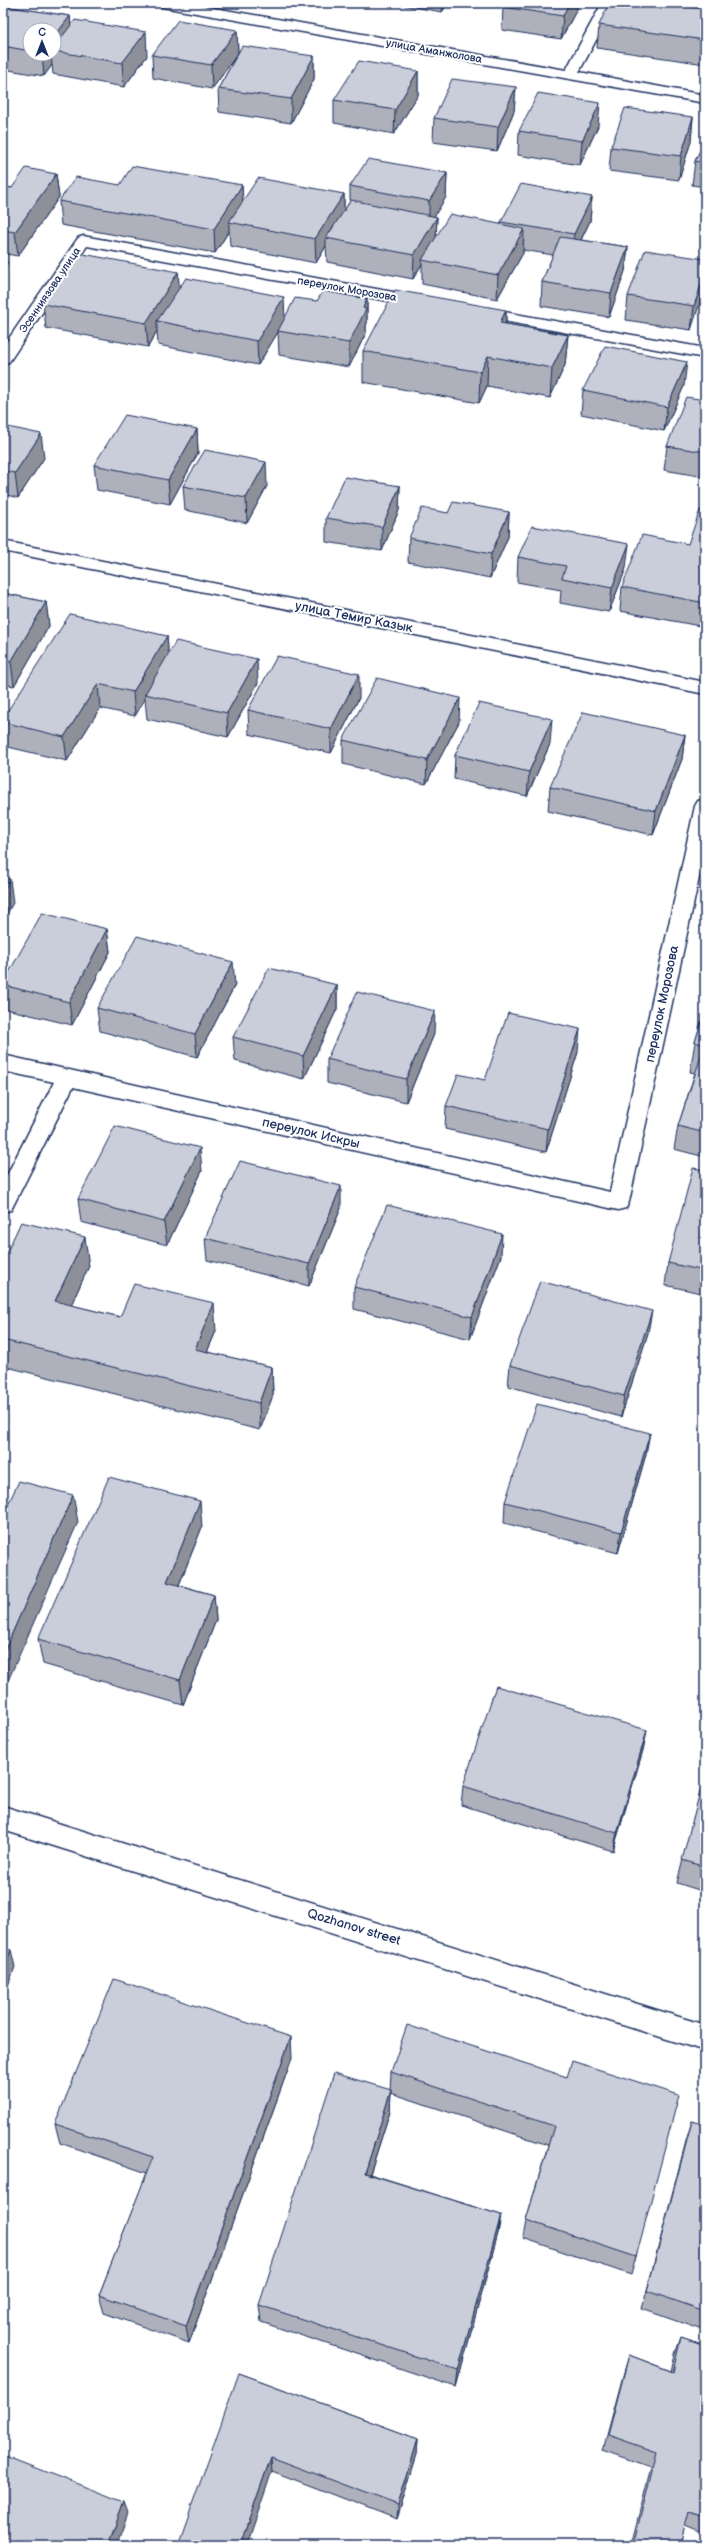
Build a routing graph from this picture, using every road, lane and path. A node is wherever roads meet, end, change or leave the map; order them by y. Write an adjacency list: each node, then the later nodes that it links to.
1 (162, 3): 3 (street, улица Аманжолова)
2 (610, 3): 3 (street)
3 (570, 76): 4 (street, улица Аманжолова)
4 (705, 99)
5 (83, 241): 6 (street, переулок Морозова); 9 (street, Эсенниязова улица)
6 (433, 304)
7 (464, 310): 8 (street)
8 (705, 353)
9 (3, 359)
10 (3, 546): 11 (street, улица Темир Казык)
11 (705, 688)
12 (705, 806): 15 (street, переулок Морозова)
13 (3, 1063): 14 (street, переулок Искры)
14 (67, 1078): 15 (street, переулок Искры); 16 (street)
15 (618, 1202)
16 (3, 1204)
17 (3, 1818): 18 (street, Qozhanov street)
18 (705, 2038)

